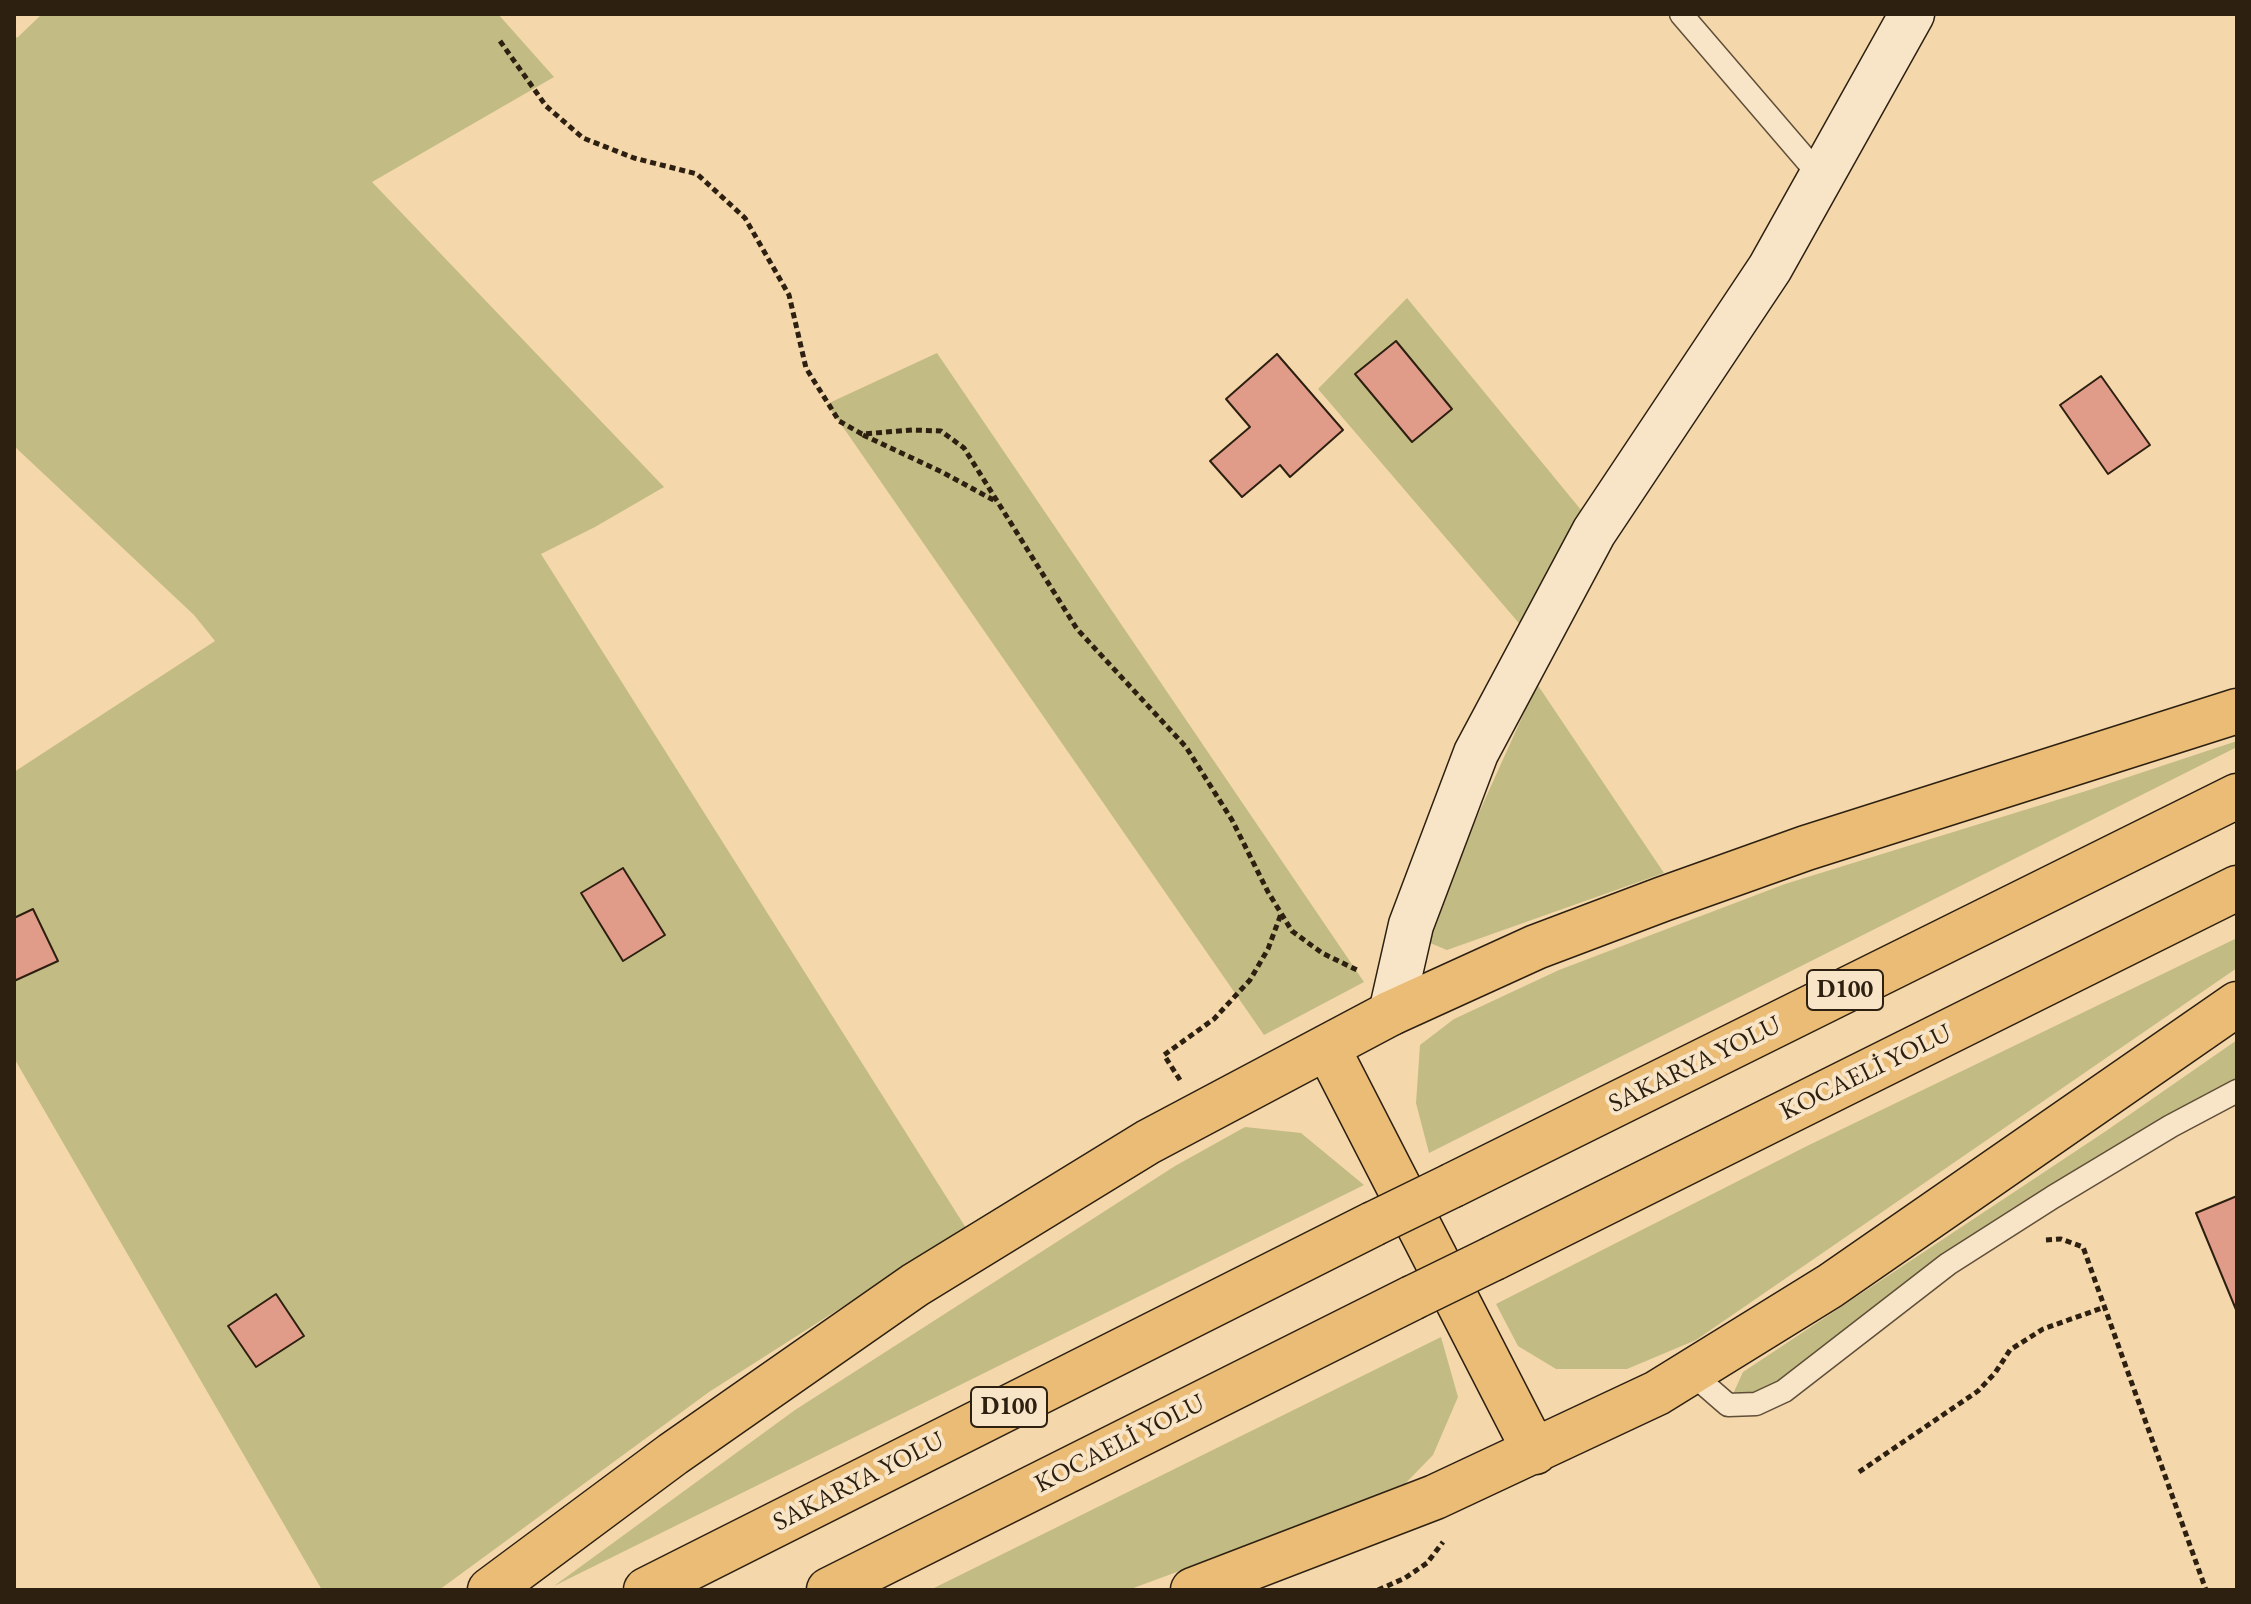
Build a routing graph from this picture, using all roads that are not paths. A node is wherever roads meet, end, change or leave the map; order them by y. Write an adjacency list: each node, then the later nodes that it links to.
1 (1681, 14): 3 (lane)
2 (1912, 14): 3 (street)
3 (1821, 177): 7 (street)
4 (2237, 711): 7 (highway)
5 (2237, 796): 14 (highway, SAKARYA YOLU / D100, bridge)
6 (2237, 888): 15 (highway, KOCAELİ YOLU, bridge)
7 (1394, 1001): 9 (highway)
8 (2237, 1004): 11 (highway)
9 (1327, 1047): 12 (highway); 13 (highway)
10 (2237, 1091): 11 (lane)
11 (1690, 1372): 12 (highway)
12 (1535, 1452): 16 (highway)
13 (490, 1590)
14 (646, 1590)
15 (829, 1590)
16 (1193, 1590)

